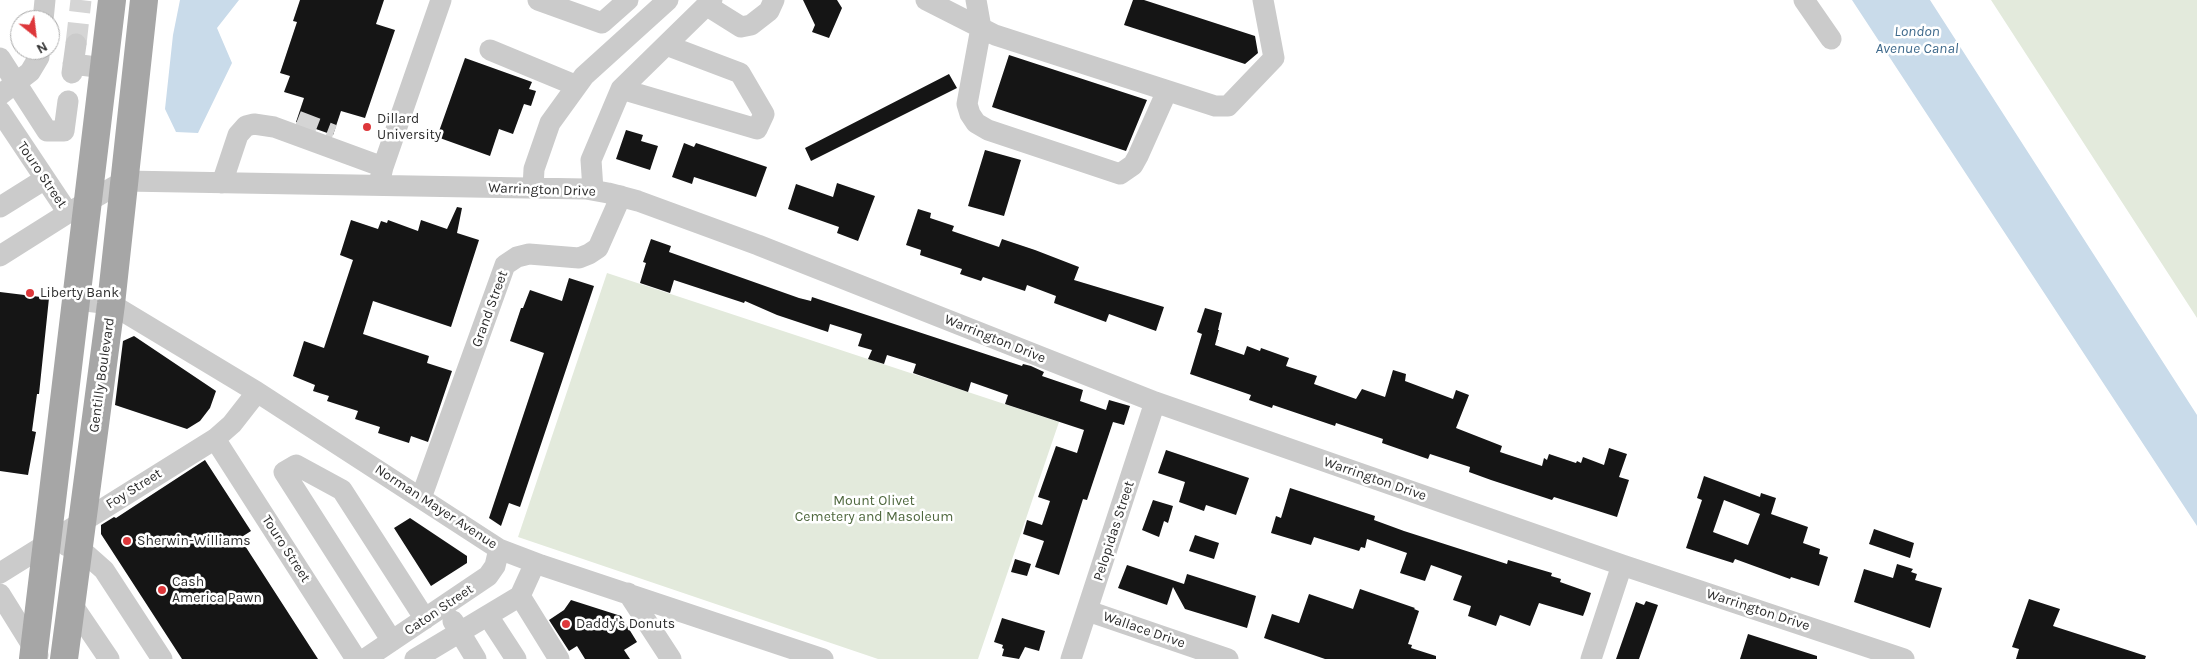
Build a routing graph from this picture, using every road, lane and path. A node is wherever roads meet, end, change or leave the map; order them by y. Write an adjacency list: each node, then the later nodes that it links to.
1 (112, 0): 20 (main road)
2 (144, 0): 33 (main road, Gentilly Boulevard)
3 (441, 0): 31 (street)
4 (538, 0): 5 (street)
5 (628, 0)
6 (774, 0): 11 (street)
7 (926, 0): 13 (street)
8 (976, 0): 13 (street)
9 (1263, 0): 24 (street)
10 (1804, 0): 14 (street)
11 (709, 2): 15 (street)
12 (658, 3): 21 (street)
13 (980, 28): 24 (street); 24 (street)
14 (1831, 39)
15 (666, 45): 23 (street); 23 (street)
16 (490, 50): 21 (street)
17 (0, 58): 22 (street)
18 (37, 60): 22 (street)
19 (74, 60): 20 (street)
20 (104, 68): 39 (main road)
21 (576, 86): 35 (street)
22 (8, 88): 25 (street)
23 (621, 88): 36 (street)
24 (1167, 91)
25 (68, 101)
26 (0, 111): 32 (street, Touro Street)
27 (297, 121): 28 (street)
28 (274, 128): 30 (street); 34 (street)
29 (333, 135): 30 (street)
30 (348, 154): 31 (street)
31 (381, 176): 34 (street, Warrington Drive); 35 (street, Warrington Drive)
32 (45, 179): 38 (street); 39 (street, Touro Street)
33 (124, 181): 34 (street, Warrington Drive); 39 (street); 42 (main road, Gentilly Boulevard)
34 (222, 183)
35 (532, 188): 36 (street, Warrington Drive)
36 (593, 190): 37 (street, Warrington Drive)
37 (621, 196): 44 (street, Warrington Drive); 46 (street, Grand Street)
38 (0, 207)
39 (78, 207): 40 (street); 41 (main road); 42 (main road)
40 (0, 256)
41 (77, 300): 42 (street, Norman Mayer Avenue); 48 (main road)
42 (112, 304): 43 (street, Norman Mayer Avenue); 47 (main road, Gentilly Boulevard)
43 (257, 392): 45 (street, Foy Street); 46 (street, Norman Mayer Avenue)
44 (1155, 402): 51 (street, Warrington Drive); 58 (street, Pelopidas Street)
45 (215, 438): 47 (street, Foy Street); 69 (street, Touro Street)
46 (422, 498): 49 (street, Norman Mayer Avenue)
47 (79, 534): 48 (street, Foy Street); 56 (main road, Gentilly Boulevard); 68 (street)
48 (47, 543): 52 (street, Foy Street); 64 (main road)
49 (499, 549): 50 (street, Norman Mayer Avenue); 57 (street, Caton Street)
50 (535, 563): 53 (street, Norman Mayer Avenue); 55 (street)
51 (1622, 565): 78 (street); 79 (street, Warrington Drive)
52 (0, 573)
53 (628, 593): 74 (street); 75 (street, Norman Mayer Avenue)
54 (0, 594): 60 (street)
55 (520, 596): 59 (street); 73 (street)
56 (71, 603): 66 (main road, Gentilly Boulevard); 67 (street)
57 (444, 606): 61 (street, Caton Street); 62 (street)
58 (1088, 612): 76 (street, Pelopidas Street); 77 (street, Wallace Drive)
59 (488, 616): 62 (street); 72 (street)
60 (6, 618): 64 (street)
61 (425, 619): 63 (street, Caton Street); 63 (street)
62 (460, 632): 65 (street); 71 (street)
63 (392, 641): 70 (street, Caton Street)
64 (33, 657)
65 (424, 657)
66 (64, 659)
67 (109, 659)
68 (162, 659)
69 (356, 659)
70 (364, 659)
71 (476, 659)
72 (516, 659)
73 (559, 659)
74 (670, 659)
75 (823, 659)
76 (1071, 659)
77 (1228, 659)
78 (1591, 659)
79 (1904, 659)

